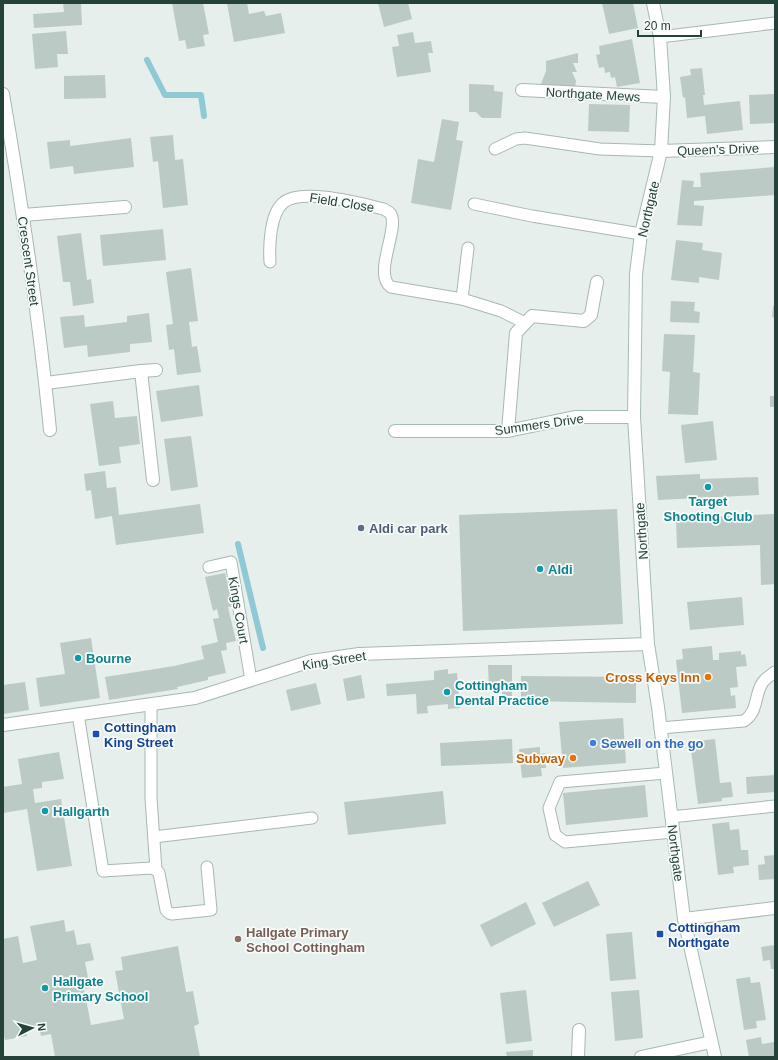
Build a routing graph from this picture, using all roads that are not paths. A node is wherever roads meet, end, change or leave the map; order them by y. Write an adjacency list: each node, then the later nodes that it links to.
1 (653, 3): 3 (street, Northgate)
2 (775, 23): 3 (lane)
3 (660, 37): 6 (street, Northgate)
4 (522, 90): 6 (street, Northgate Mews)
5 (3, 94): 12 (street, Crescent Street)
6 (664, 97): 9 (street, Northgate)
7 (775, 147): 9 (street, Queen's Drive)
8 (495, 149): 9 (lane)
9 (661, 152): 13 (street, Northgate)
10 (474, 204): 13 (lane)
11 (125, 207): 12 (street)
12 (23, 215): 21 (street, Crescent Street)
13 (642, 234): 22 (street, Northgate)
14 (468, 248): 17 (lane)
15 (270, 262): 17 (lane, Field Close)
16 (597, 282): 18 (street)
17 (462, 299): 18 (lane, Field Close)
18 (525, 323): 25 (street)
19 (156, 370): 20 (street)
20 (141, 371): 21 (street); 26 (street)
21 (46, 383): 23 (street, Crescent Street)
22 (634, 417): 25 (street, Summers Drive); 28 (street, Northgate)
23 (50, 430)
24 (395, 431): 25 (street, Summers Drive)
25 (508, 431)
26 (153, 480)
27 (209, 567): 30 (lane, Kings Court)
28 (648, 644): 30 (street, King Street); 34 (street, Northgate)
29 (775, 672): 34 (lane)
30 (251, 680): 31 (street, King Street)
31 (151, 704): 32 (street, King Street); 40 (lane)
32 (78, 714): 33 (street, King Street); 42 (lane)
33 (3, 725)
34 (660, 728): 35 (street, Northgate)
35 (666, 773): 37 (street, Northgate); 39 (lane)
36 (775, 806): 37 (lane)
37 (671, 817): 39 (street, Northgate)
38 (312, 818): 40 (lane)
39 (673, 832): 44 (street, Northgate)
40 (154, 837): 42 (lane)
41 (207, 867): 42 (lane)
42 (156, 870)
43 (775, 908): 44 (street)
44 (684, 919): 46 (street, Northgate)
45 (579, 1030): 47 (street)
46 (711, 1042): 48 (street); 49 (street, Northgate)
47 (581, 1056)
48 (641, 1057)
49 (715, 1057)

